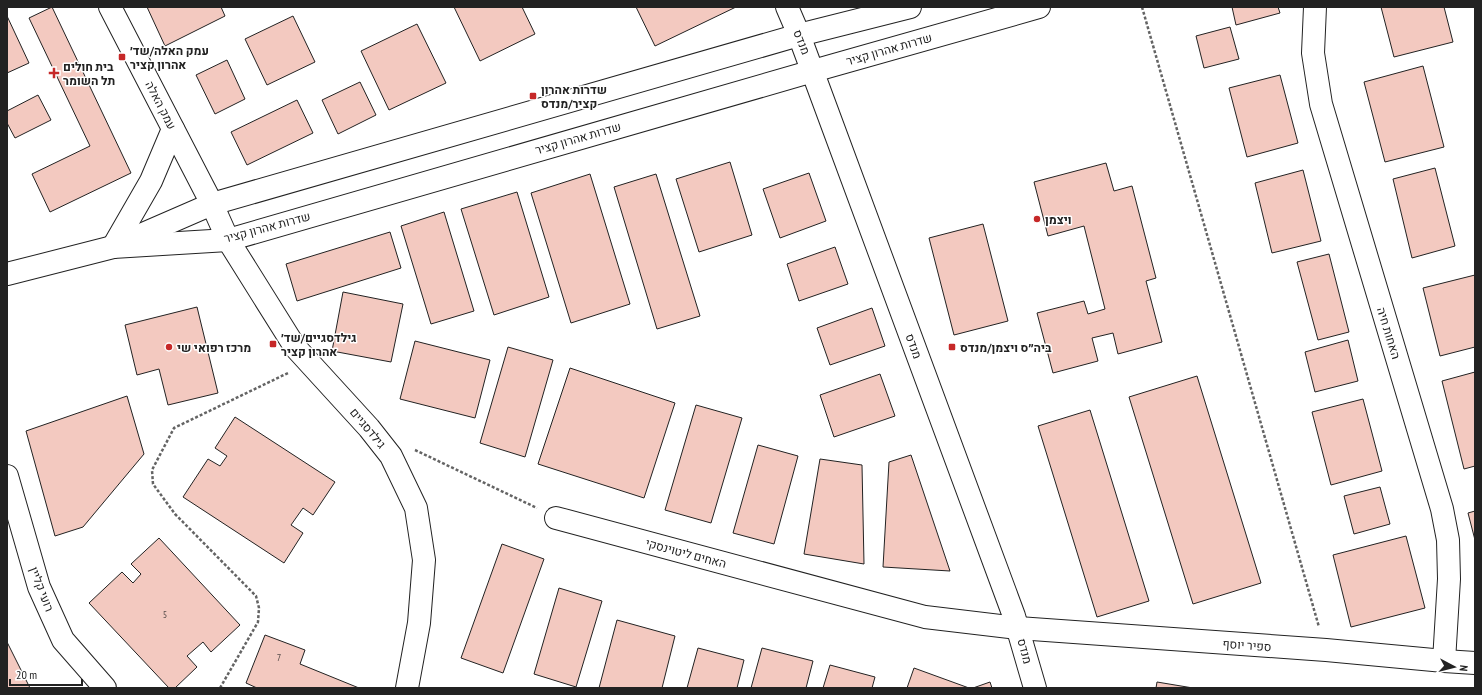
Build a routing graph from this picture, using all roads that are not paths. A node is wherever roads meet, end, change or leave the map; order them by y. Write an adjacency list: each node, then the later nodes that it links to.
1 (110, 7): 8 (street, עמק האלה)
2 (787, 7): 6 (street, מנדס)
3 (910, 7): 6 (street, שדרות אהרון קציר)
4 (1039, 7): 7 (street, שדרות אהרון קציר)
5 (1315, 7): 16 (street, האחות חיה)
6 (800, 35): 7 (street, מנדס); 9 (street, שדרות אהרון קציר)
7 (813, 70): 10 (street, שדרות אהרון קציר); 15 (street, מנדס)
8 (173, 129): 9 (street, עמק האלה); 11 (street)
9 (212, 204): 10 (street, גילדסגיים); 11 (street, שדרות אהרון קציר)
10 (228, 240): 11 (street, שדרות אהרון קציר); 19 (street, גילדסגיים)
11 (113, 247): 12 (street, שדרות אהרון קציר)
12 (7, 274)
13 (7, 476): 18 (street, רועי קליין)
14 (556, 518): 15 (street, האחים ליטוינסקי)
15 (1018, 628): 16 (street, ספיר יוסף); 20 (street, מנדס)
16 (1444, 662): 17 (street, ספיר יוסף)
17 (1475, 663)
18 (105, 688)
19 (407, 688)
20 (1035, 688)

